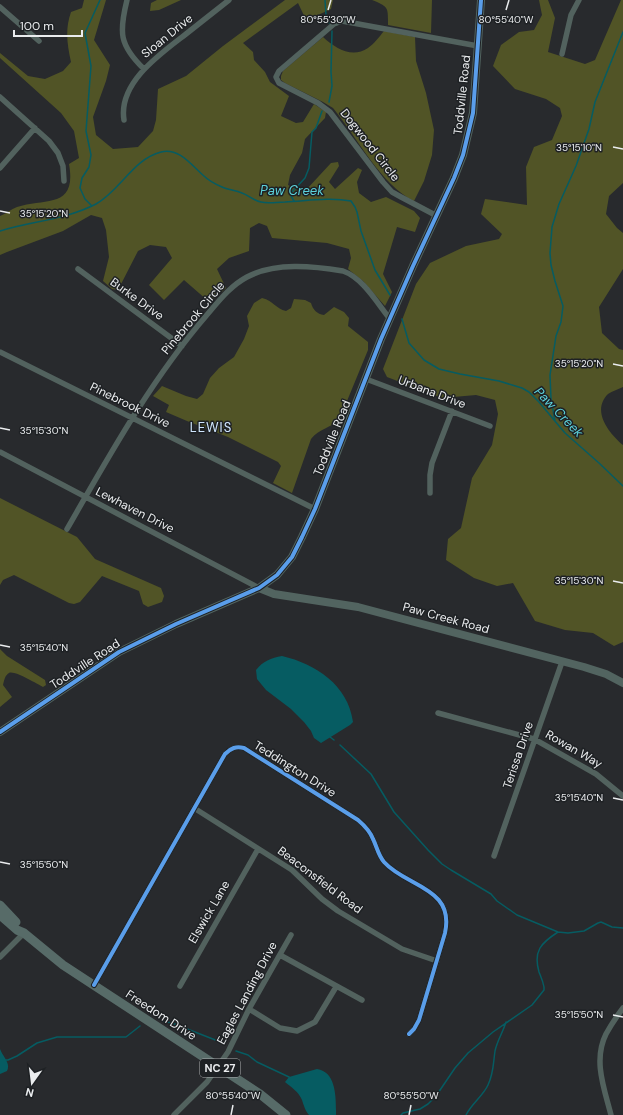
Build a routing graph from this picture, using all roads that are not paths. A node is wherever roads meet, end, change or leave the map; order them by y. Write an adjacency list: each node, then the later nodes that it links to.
1 (127, 0): 9 (street)
2 (230, 0): 9 (street, Sloan Drive)
3 (481, 0): 7 (street, Toddville Road)
4 (579, 0): 8 (street)
5 (0, 7): 6 (street)
6 (39, 41)
7 (478, 46): 15 (street, Toddville Road); 15 (street, Dogwood Circle)
8 (562, 54)
9 (144, 69): 11 (street, Sloan Drive)
10 (0, 97): 12 (street)
11 (124, 120)
12 (35, 128): 13 (street); 14 (street)
13 (0, 168)
14 (64, 181)
15 (436, 216): 17 (street, Toddville Road)
16 (78, 269): 18 (street, Burke Drive)
17 (390, 319): 18 (street, Pinebrook Circle); 20 (street, Toddville Road)
18 (182, 346): 22 (street, Pinebrook Circle)
19 (0, 352): 22 (street, Pinebrook Drive)
20 (366, 378): 21 (street, Urbana Drive); 27 (street, Toddville Road)
21 (452, 411): 23 (street, Urbana Drive); 25 (street)
22 (133, 418): 26 (street, Pinebrook Circle); 27 (street, Pinebrook Drive)
23 (490, 426)
24 (0, 452): 26 (street, Lewhaven Drive)
25 (430, 493)
26 (85, 497): 28 (street, Pinebrook Circle); 29 (street, Lewhaven Drive)
27 (314, 509): 29 (street, Toddville Road)
28 (67, 529)
29 (259, 588): 30 (street, Paw Creek Road); 33 (street, Toddville Road)
30 (562, 662): 31 (street, Paw Creek Road); 34 (street, Terissa Drive)
31 (623, 683)
32 (438, 713): 34 (street, Rowan Way)
33 (0, 732)
34 (534, 739): 35 (street, Rowan Way); 38 (street, Terissa Drive)
35 (623, 796)
36 (194, 808): 37 (street, Beaconsfield Road); 45 (street, Teddington Drive); 46 (street, Teddington Drive)
37 (258, 849): 45 (street, Beaconsfield Road); 47 (street, Elswick Lane)
38 (494, 856)
39 (0, 905): 41 (main road, Freedom Drive / NC 27)
40 (0, 915): 41 (main road, Freedom Drive / NC 27)
41 (24, 933): 44 (street); 46 (main road, Freedom Drive / NC 27)
42 (291, 935): 43 (street, Eagles Landing Drive)
43 (280, 955): 48 (street); 51 (street, Eagles Landing Drive)
44 (0, 957)
45 (437, 961): 52 (street, Teddington Drive)
46 (94, 985): 53 (main road, Freedom Drive / NC 27)
47 (180, 986)
48 (336, 987): 49 (street); 51 (street)
49 (362, 1000)
50 (623, 1008): 56 (street)
51 (248, 1010): 53 (street, Eagles Landing Drive)
52 (409, 1034)
53 (218, 1066): 54 (street, Eagles Landing Drive); 55 (main road, Freedom Drive / NC 27)
54 (174, 1115)
55 (286, 1115)
56 (611, 1115)

